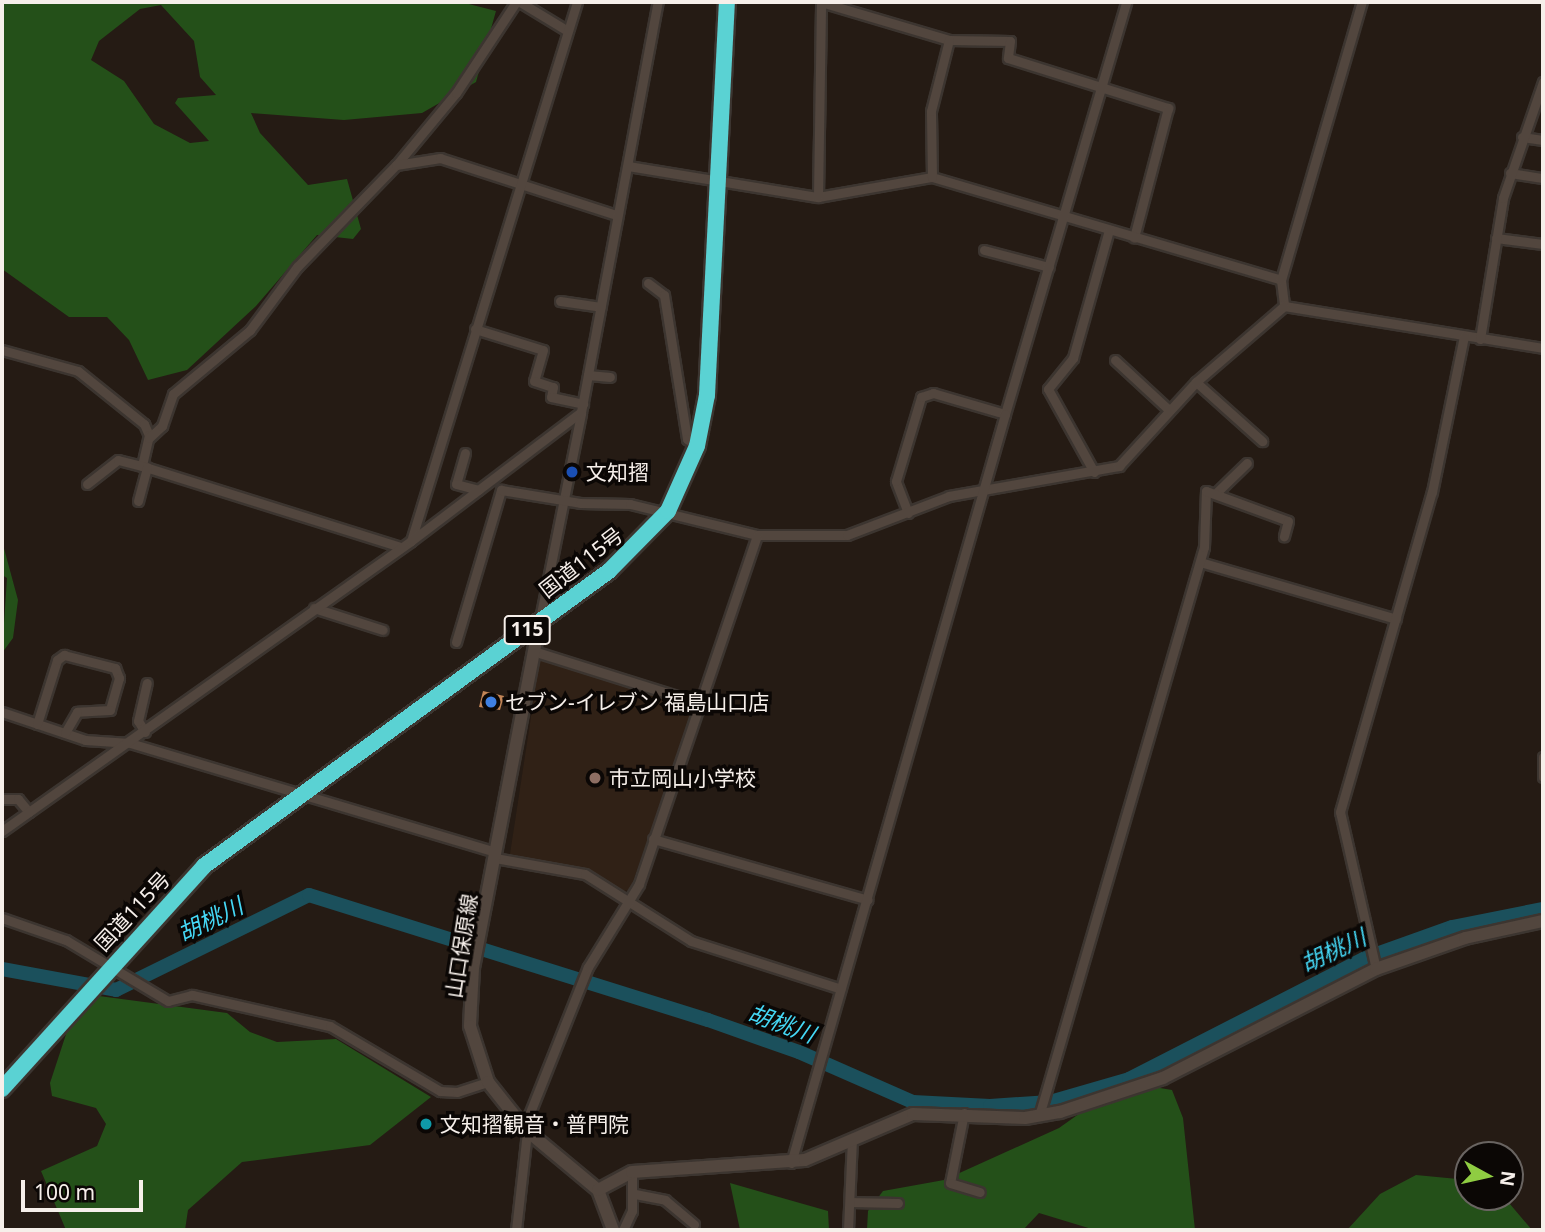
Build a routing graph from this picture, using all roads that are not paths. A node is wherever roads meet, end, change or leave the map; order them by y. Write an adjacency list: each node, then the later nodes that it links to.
1 (518, 2): 8 (street); 14 (street)
2 (577, 2): 8 (street)
3 (658, 2): 15 (street)
4 (727, 2): 20 (highway, 国道115号 / 115)
5 (822, 2): 9 (street); 21 (street)
6 (1126, 2): 11 (street)
7 (1362, 2): 30 (street)
8 (566, 30): 19 (street)
9 (949, 40): 11 (street); 17 (street)
10 (1543, 82): 12 (street)
11 (1102, 84): 23 (street); 26 (street)
12 (1522, 137): 13 (street); 16 (street)
13 (1543, 140)
14 (396, 165): 19 (street); 47 (street)
15 (628, 166): 20 (street); 22 (street)
16 (1510, 173): 18 (street); 25 (street)
17 (932, 177): 21 (street); 23 (street)
18 (1543, 178)
19 (519, 183): 22 (street); 35 (street)
20 (718, 183): 21 (street); 49 (highway, 国道115号 / 115)
21 (818, 197)
22 (617, 215): 34 (street)
23 (1064, 216): 24 (street); 29 (street)
24 (1110, 230): 26 (street); 53 (street)
25 (1496, 237): 27 (street); 37 (street)
26 (1134, 238): 30 (street)
27 (1543, 244)
28 (984, 250): 29 (street)
29 (1049, 267): 46 (street)
30 (1281, 281): 33 (street)
31 (648, 283): 49 (street)
32 (560, 301): 34 (street)
33 (1284, 306): 36 (street); 43 (street)
34 (601, 307): 41 (street)
35 (475, 329): 44 (street); 65 (street)
36 (1464, 336): 37 (street); 69 (street)
37 (1480, 339): 38 (street)
38 (1543, 348)
39 (2, 350): 47 (street)
40 (1115, 360): 45 (street)
41 (588, 375): 42 (street); 44 (street)
42 (610, 377)
43 (1196, 382): 45 (street); 48 (street)
44 (582, 408): 55 (street); 59 (street)
45 (1169, 410): 53 (street)
46 (1005, 414): 57 (street); 62 (street)
47 (149, 438): 52 (street)
48 (1262, 441)
49 (697, 446): 61 (highway, 国道115号 / 115)
50 (465, 453): 55 (street)
51 (1247, 463): 58 (street)
52 (144, 466): 54 (street); 60 (street); 66 (street)
53 (1094, 472): 57 (street)
54 (88, 484)
55 (481, 489): 56 (street); 65 (street)
56 (501, 490): 59 (street); 72 (street)
57 (984, 493): 62 (street); 89 (street)
58 (1216, 493): 64 (street); 67 (street)
59 (566, 500): 61 (street); 70 (street)
60 (138, 501)
61 (668, 511): 63 (street); 70 (highway, 国道115号 / 115)
62 (908, 513): 63 (street)
63 (757, 535): 75 (street)
64 (1284, 536)
65 (411, 541): 66 (street)
66 (401, 547): 68 (street)
67 (1200, 562): 69 (street); 99 (street)
68 (314, 608): 71 (street); 78 (street)
69 (1396, 619): 94 (street)
70 (540, 620): 73 (street, 山口保原線); 83 (highway, 国道115号 / 115)
71 (383, 631)
72 (456, 642)
73 (533, 651): 75 (street); 88 (street, 山口保原線)
74 (147, 683): 78 (street)
75 (699, 703): 87 (street)
76 (2, 712): 77 (street)
77 (37, 724): 79 (street); 79 (street)
78 (145, 732): 80 (street)
79 (65, 733): 80 (street)
80 (130, 743): 83 (street); 85 (street)
81 (1543, 757): 82 (street)
82 (1543, 777)
83 (300, 793): 88 (street); 93 (highway, 国道115号 / 115)
84 (2, 799): 85 (street)
85 (29, 812): 86 (street)
86 (2, 831)
87 (653, 839): 89 (street); 90 (street)
88 (495, 855): 90 (street); 96 (street, 山口保原線)
89 (868, 900): 95 (street)
90 (629, 905): 95 (street); 100 (street)
91 (2, 918): 93 (street)
92 (1543, 921): 94 (street)
93 (108, 967): 96 (street); 97 (highway, 国道115号 / 115)
94 (1376, 969): 99 (street)
95 (841, 989): 102 (street)
96 (488, 1083): 100 (street, 山口保原線)
97 (2, 1088)
98 (964, 1113): 99 (street); 101 (street); 105 (street)
99 (1039, 1116)
100 (526, 1130): 104 (street, 山口保原線); 110 (street)
101 (852, 1139): 102 (street); 107 (street)
102 (791, 1163): 103 (street)
103 (632, 1172): 104 (street); 106 (street)
104 (598, 1190): 111 (street, 山口保原線)
105 (980, 1192)
106 (635, 1194): 109 (street); 112 (street)
107 (850, 1202): 108 (street); 113 (street)
108 (898, 1203)
109 (694, 1224)
110 (516, 1230)
111 (613, 1230)
112 (623, 1230)
113 (848, 1230)

